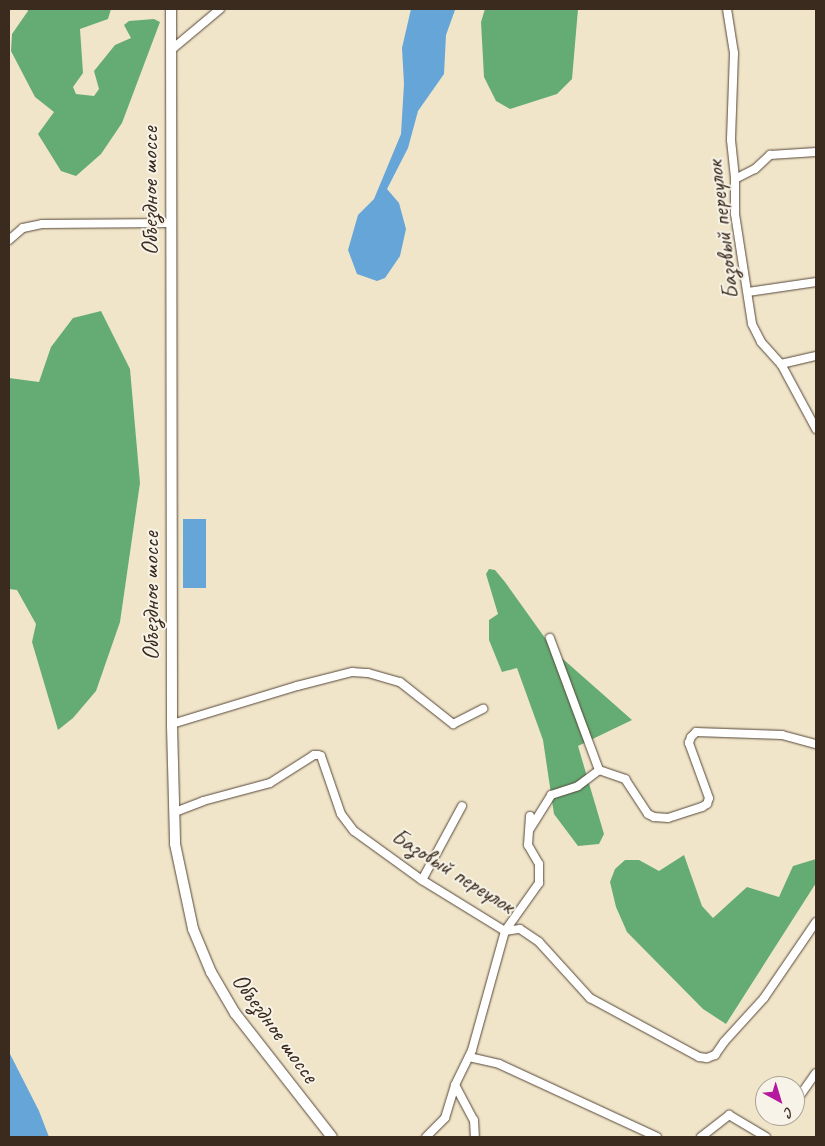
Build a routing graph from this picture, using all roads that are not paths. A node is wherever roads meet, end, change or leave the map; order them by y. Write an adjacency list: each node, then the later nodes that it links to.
1 (171, 9): 4 (main road, Объездное шоссе)
2 (220, 9): 4 (street)
3 (727, 9): 6 (street, Базовый переулок)
4 (171, 50): 7 (main road, Объездное шоссе)
5 (816, 152): 6 (street)
6 (735, 179): 10 (street, Базовый переулок)
7 (170, 223): 8 (street); 16 (main road, Объездное шоссе)
8 (9, 240)
9 (816, 282): 10 (street)
10 (748, 292): 12 (street, Базовый переулок)
11 (816, 356): 12 (street)
12 (781, 364): 13 (street, Базовый переулок)
13 (816, 429)
14 (550, 638): 18 (street)
15 (483, 709): 16 (street)
16 (172, 724): 20 (main road, Объездное шоссе)
17 (816, 744): 18 (street)
18 (599, 770): 22 (street)
19 (462, 806): 23 (street)
20 (175, 812): 23 (street, Базовый переулок); 30 (main road, Объездное шоссе)
21 (530, 816): 22 (street)
22 (529, 831): 25 (street)
23 (422, 880): 25 (street, Базовый переулок)
24 (816, 922): 25 (street, Базовый переулок)
25 (505, 931): 26 (street)
26 (469, 1057): 28 (street); 33 (street)
27 (816, 1073): 29 (street)
28 (456, 1085): 31 (street); 32 (street)
29 (805, 1089)
30 (332, 1137)
31 (426, 1137)
32 (475, 1137)
33 (657, 1137)
34 (701, 1137): 35 (street)
35 (766, 1137)

